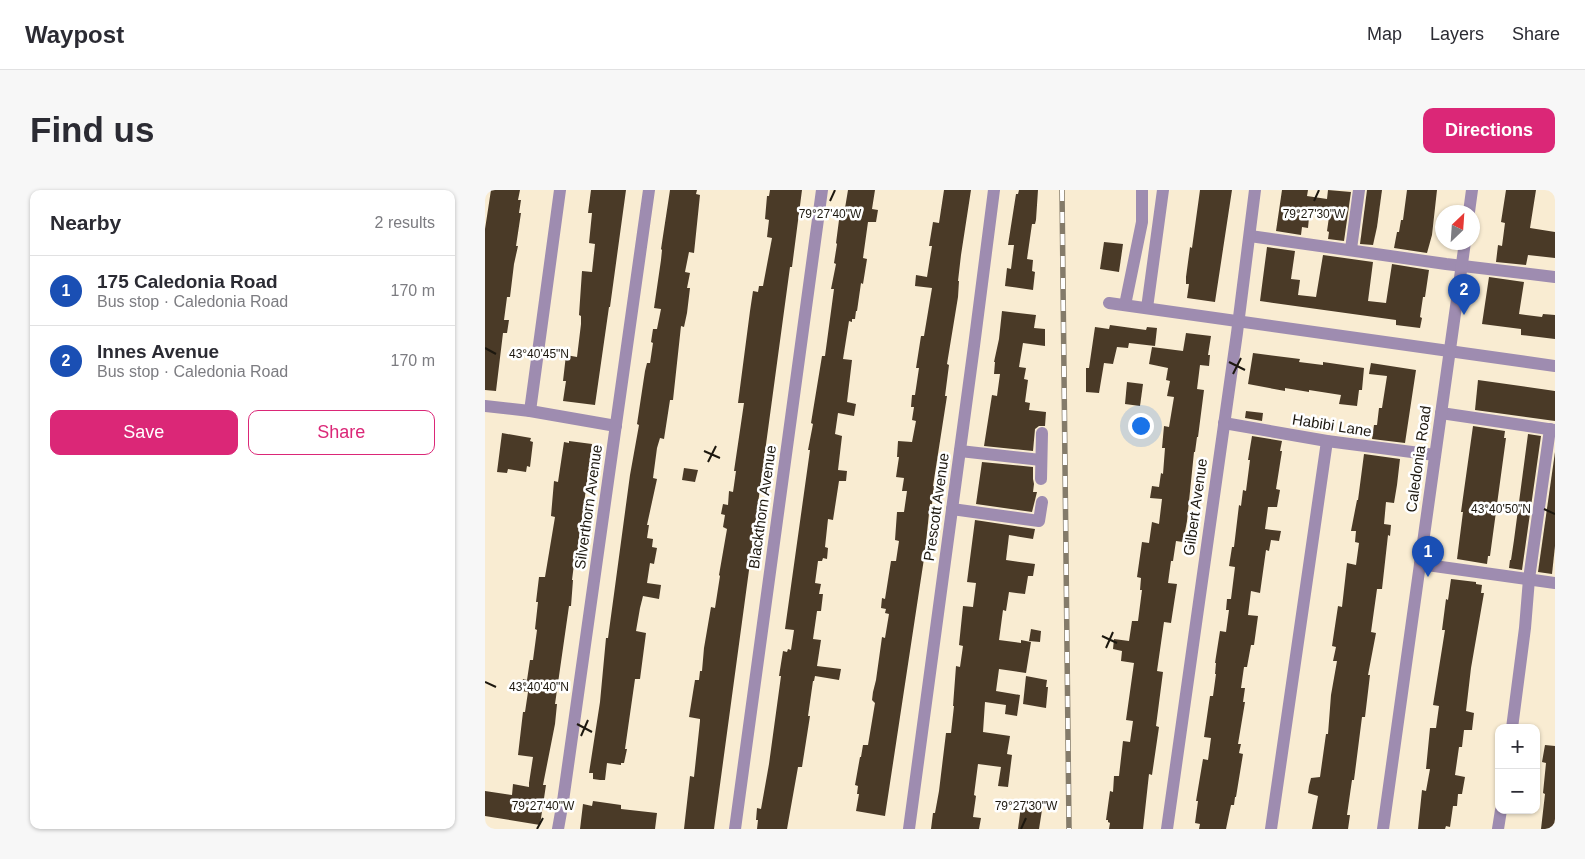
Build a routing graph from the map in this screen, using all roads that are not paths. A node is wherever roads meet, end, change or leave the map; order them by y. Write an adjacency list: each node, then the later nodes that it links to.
1 (560, 190): 23 (street)
2 (649, 190): 26 (street, Silverthorn Avenue)
3 (822, 190): 42 (street, Blackthorn Avenue)
4 (993, 190): 30 (street, Prescott Avenue)
5 (1142, 190): 17 (street)
6 (1163, 190): 18 (street)
7 (1255, 190): 11 (street, Gilbert Avenue)
8 (1359, 190): 12 (street)
9 (1472, 190): 10 (street)
10 (1470, 205)
11 (1250, 236): 12 (street); 19 (street, Gilbert Avenue)
12 (1351, 250): 14 (street)
13 (1464, 250): 14 (street, Caledonia Road)
14 (1461, 266): 15 (street); 20 (street, Caledonia Road)
15 (1555, 278)
16 (1109, 303): 17 (street)
17 (1125, 305): 18 (street)
18 (1147, 308): 19 (street)
19 (1239, 322): 20 (street); 25 (street, Gilbert Avenue)
20 (1450, 351): 21 (street); 24 (street, Caledonia Road)
21 (1555, 366)
22 (485, 406): 23 (street)
23 (530, 411): 26 (street)
24 (1441, 413): 27 (street); 31 (street, Caledonia Road)
25 (1224, 423): 29 (street, Habibi Lane); 44 (street, Gilbert Avenue)
26 (616, 426): 41 (street, Silverthorn Avenue)
27 (1552, 429): 37 (street)
28 (1042, 433): 32 (street)
29 (1327, 442): 31 (street, Habibi Lane); 45 (street)
30 (960, 451): 32 (street); 35 (street, Prescott Avenue)
31 (1435, 456): 36 (street, Caledonia Road)
32 (1041, 460): 33 (street)
33 (1041, 479)
34 (1042, 502): 35 (street)
35 (953, 508): 43 (street, Prescott Avenue)
36 (1420, 564): 37 (street); 46 (street, Caledonia Road)
37 (1529, 579): 38 (street); 39 (street)
38 (1555, 583)
39 (1513, 724)
40 (1500, 814): 47 (street)
41 (558, 829)
42 (735, 829)
43 (909, 829)
44 (1167, 829)
45 (1271, 829)
46 (1383, 829)
47 (1498, 829)

